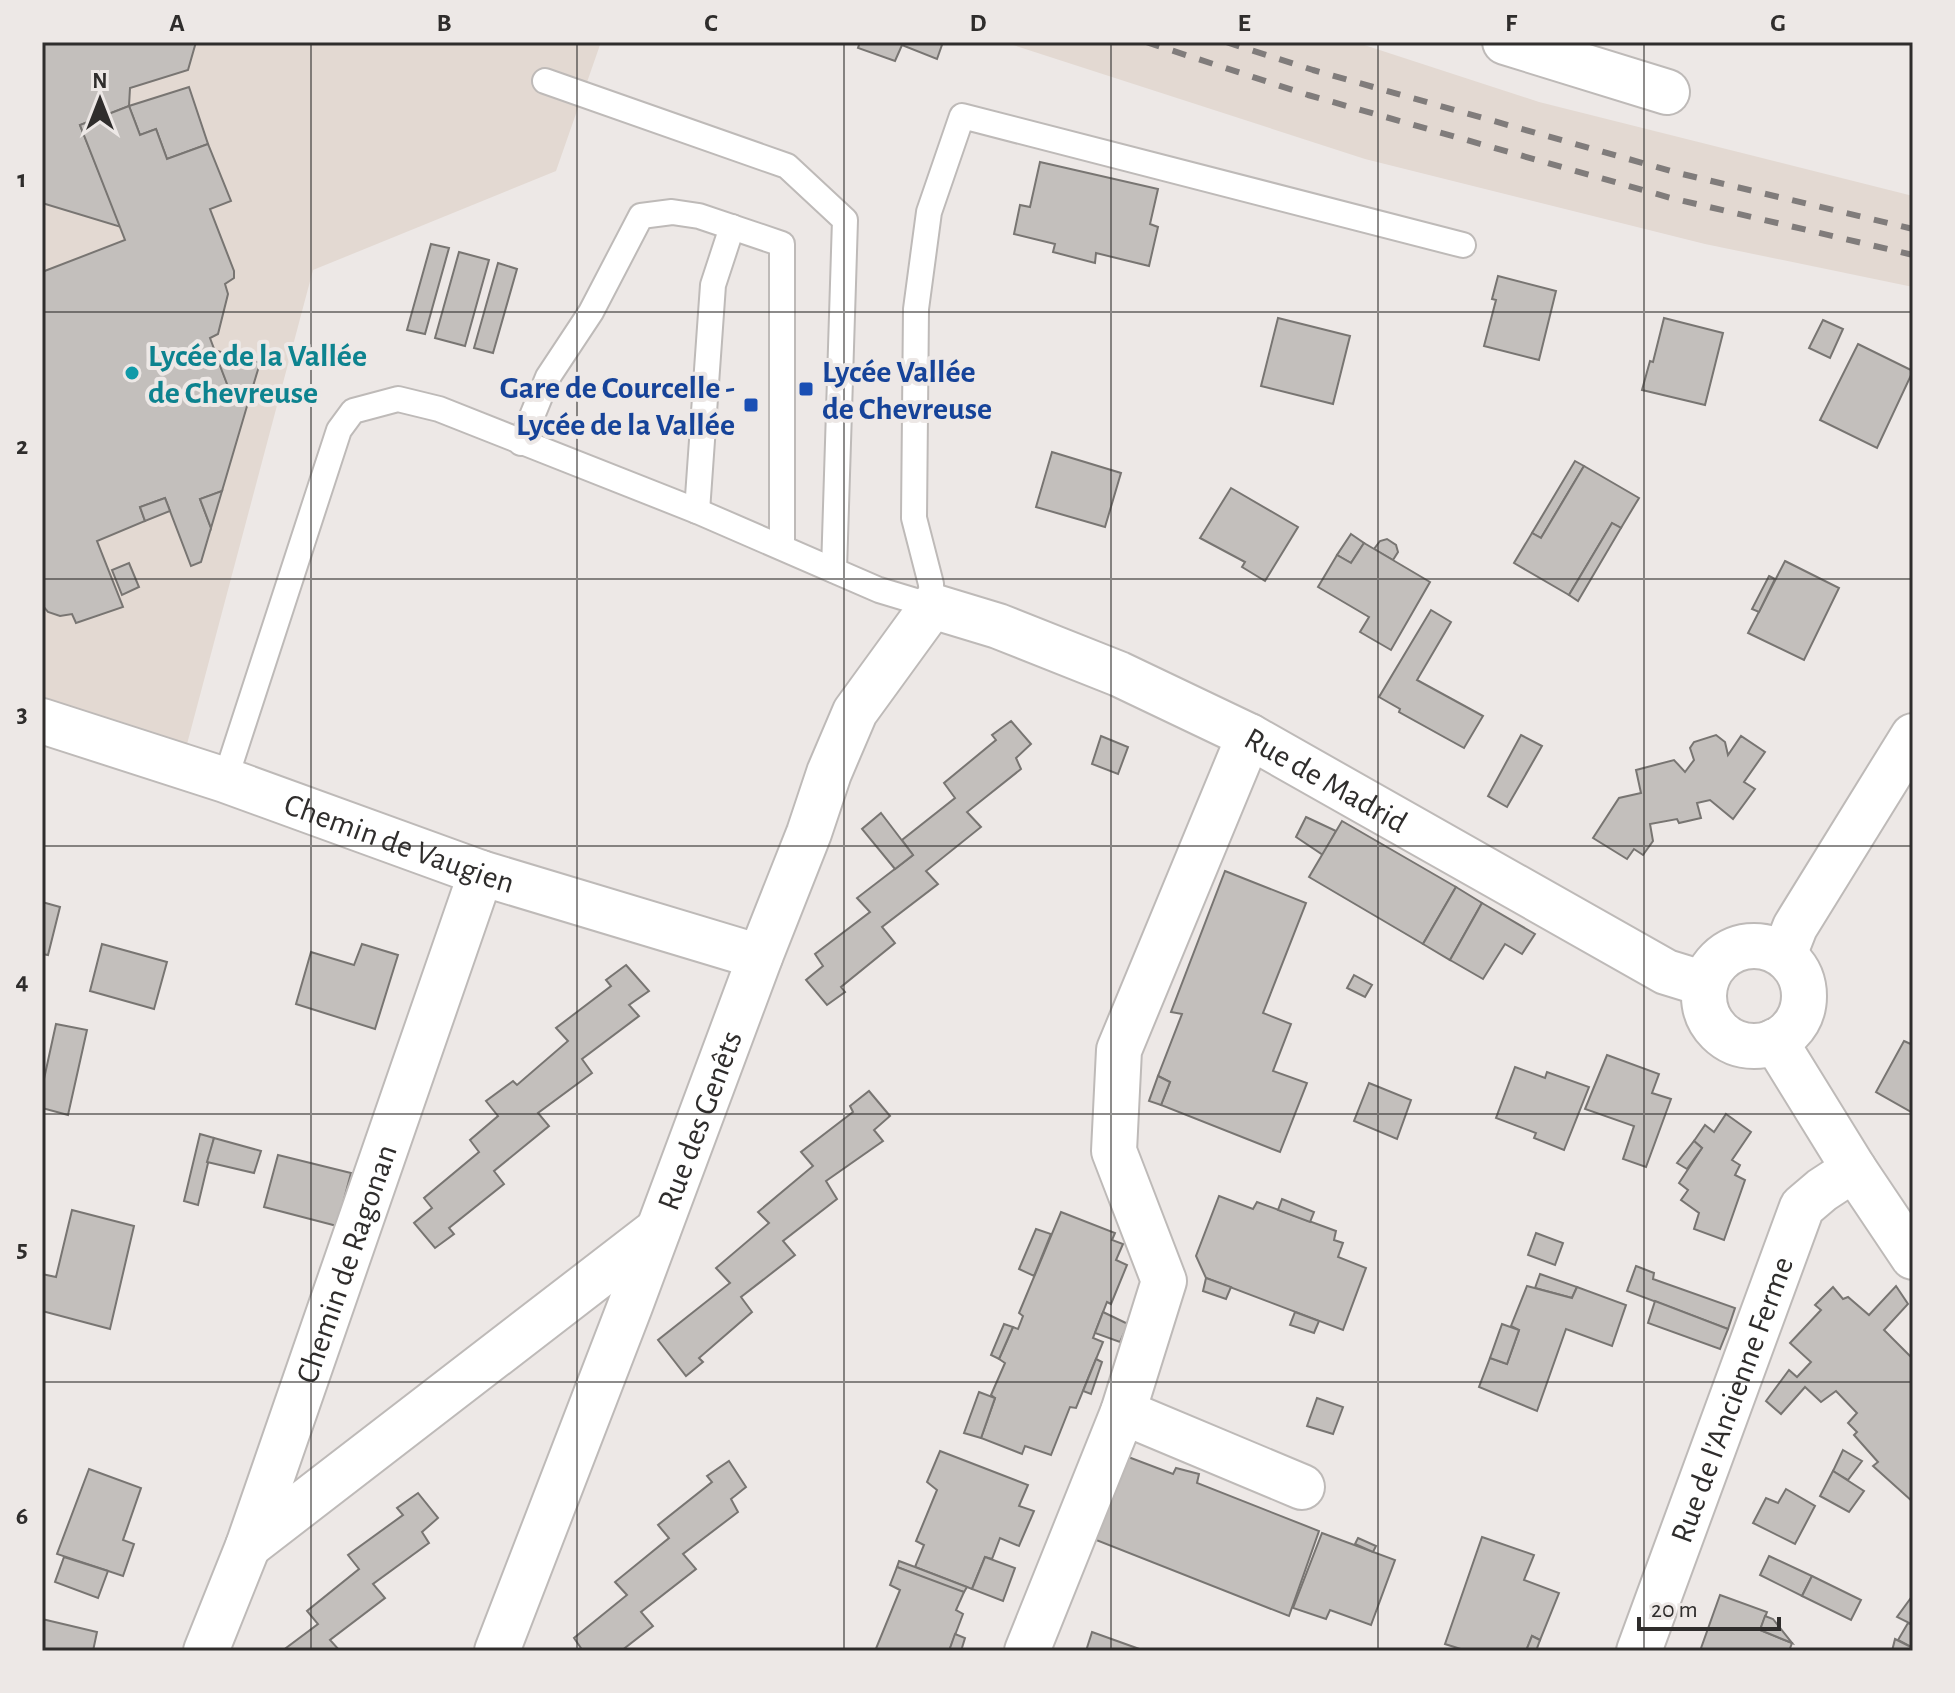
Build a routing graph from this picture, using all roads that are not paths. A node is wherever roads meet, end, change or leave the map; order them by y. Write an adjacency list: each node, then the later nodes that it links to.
1 (1505, 42): 3 (street)
2 (545, 81): 9 (lane)
3 (1667, 92)
4 (732, 227): 6 (lane); 7 (lane); 8 (lane)
5 (1463, 245): 10 (lane)
6 (521, 443): 7 (lane); 14 (lane)
7 (697, 511): 8 (lane)
8 (782, 547): 9 (lane)
9 (834, 570): 10 (lane)
10 (932, 606): 12 (street, Rue de Madrid); 17 (street, Rue des Genêts)
11 (42, 721): 14 (street, Chemin de Vaugien)
12 (1249, 736): 18 (street, Rue de Madrid); 23 (street)
13 (1913, 736): 16 (street)
14 (225, 780): 15 (street, Chemin de Vaugien)
15 (481, 873): 17 (street, Chemin de Vaugien); 25 (street, Chemin de Ragonan)
16 (1784, 955): 18 (street); 19 (street)
17 (760, 957): 21 (street, Rue des Genêts)
18 (1705, 984): 19 (street)
19 (1775, 1041): 20 (street)
20 (1854, 1169): 22 (street); 29 (street, Rue de l'Ancienne Ferme)
21 (658, 1230): 25 (street); 27 (street, Rue des Genêts)
22 (1912, 1252)
23 (1123, 1412): 24 (street); 28 (street)
24 (1302, 1487)
25 (248, 1546): 26 (street, Chemin de Ragonan)
26 (206, 1651)
27 (497, 1651)
28 (1027, 1651)
29 (1639, 1651)

